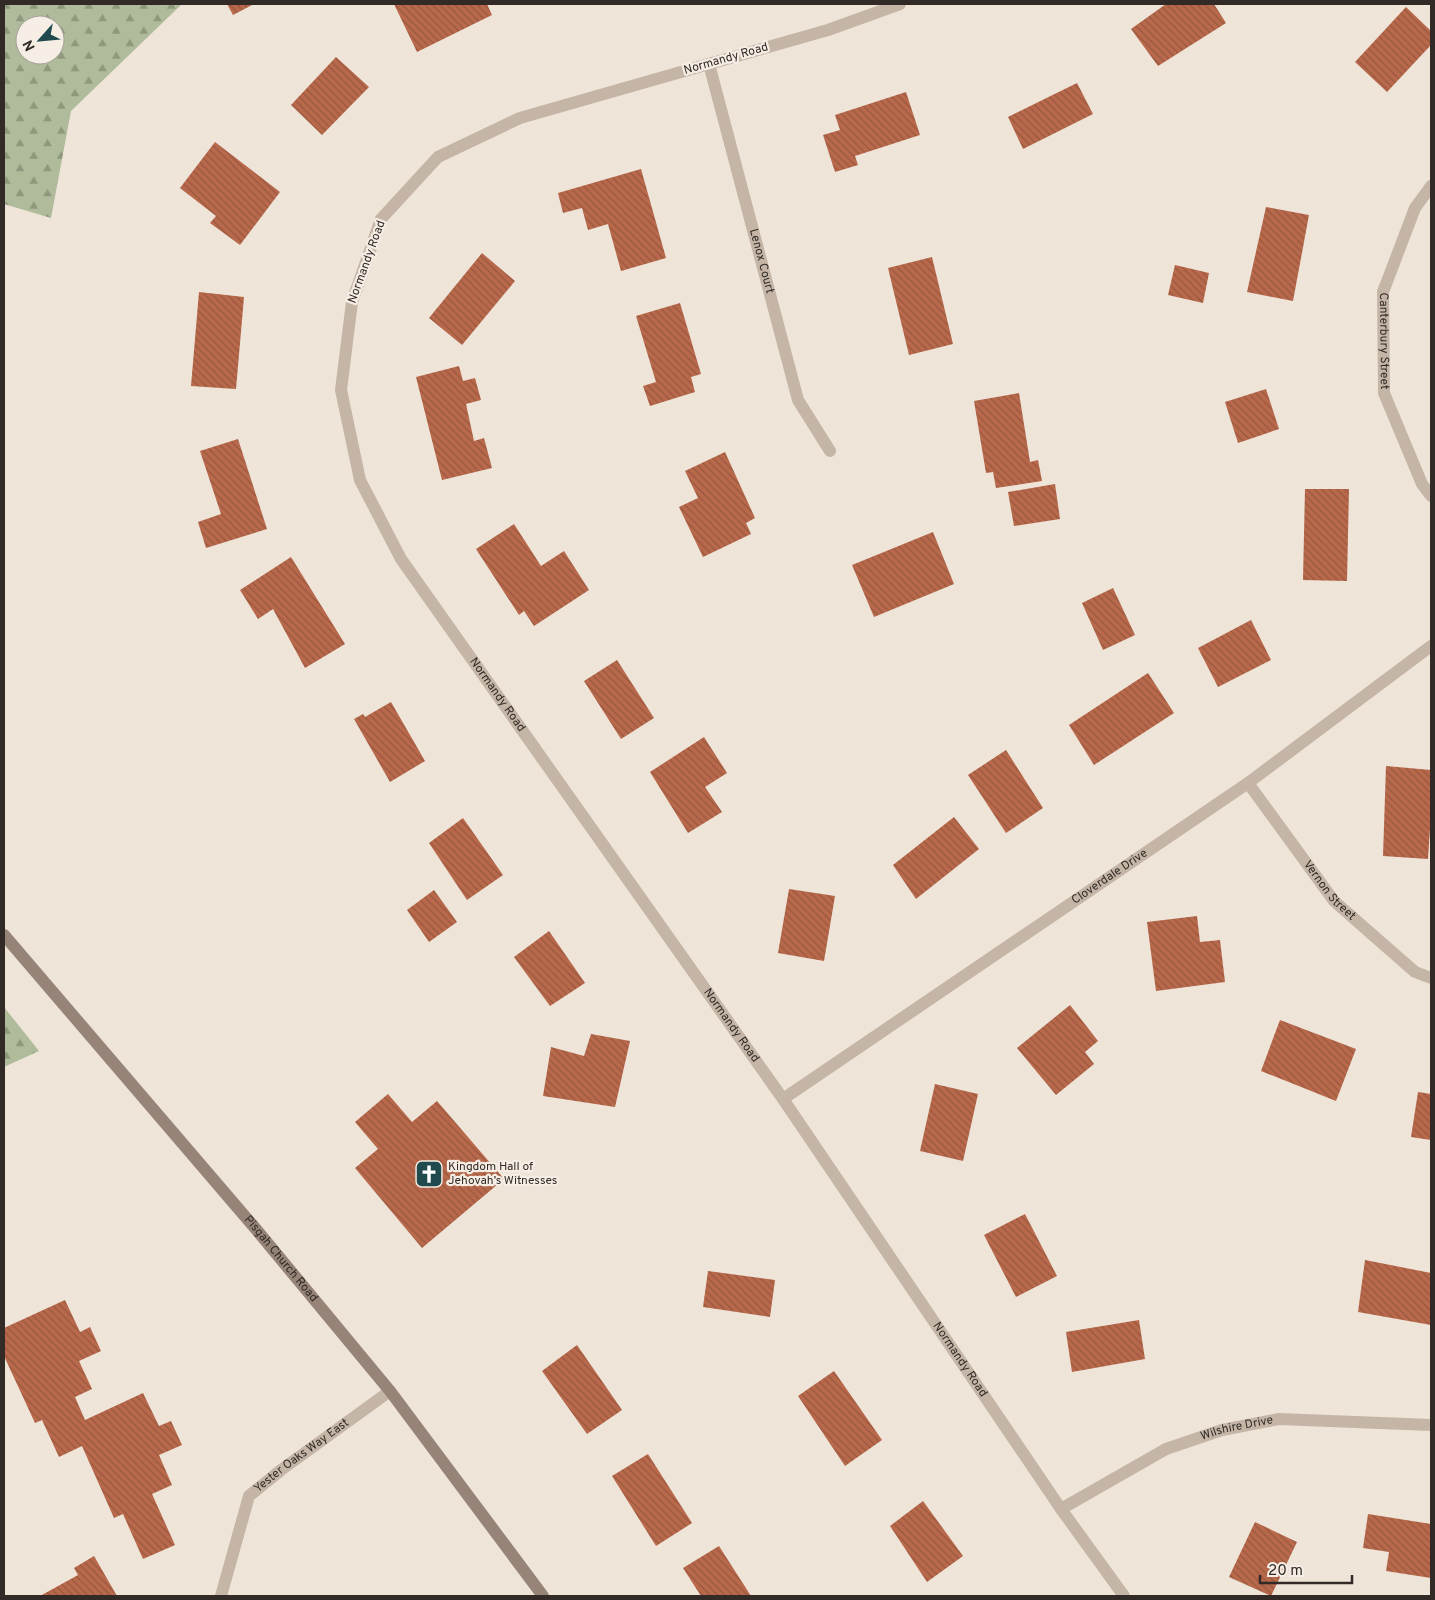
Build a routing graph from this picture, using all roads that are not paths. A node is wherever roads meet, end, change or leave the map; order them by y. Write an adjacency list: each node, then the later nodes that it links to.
1 (900, 4): 2 (street, Normandy Road)
2 (709, 64): 4 (street, Lenox Court); 10 (street, Normandy Road)
3 (1431, 186): 5 (street, Canterbury Street)
4 (830, 451)
5 (1431, 496)
6 (1431, 646): 7 (street, Cloverdale Drive)
7 (1248, 783): 9 (street, Vernon Street); 10 (street, Cloverdale Drive)
8 (4, 935): 11 (main road, Pisgah Church Road)
9 (1431, 978)
10 (783, 1099): 13 (street, Normandy Road)
11 (390, 1391): 14 (street, Yester Oaks Way East); 15 (main road, Pisgah Church Road)
12 (1431, 1426): 13 (street, Wilshire Drive)
13 (1060, 1509): 16 (street, Normandy Road)
14 (221, 1596)
15 (543, 1596)
16 (1124, 1596)

